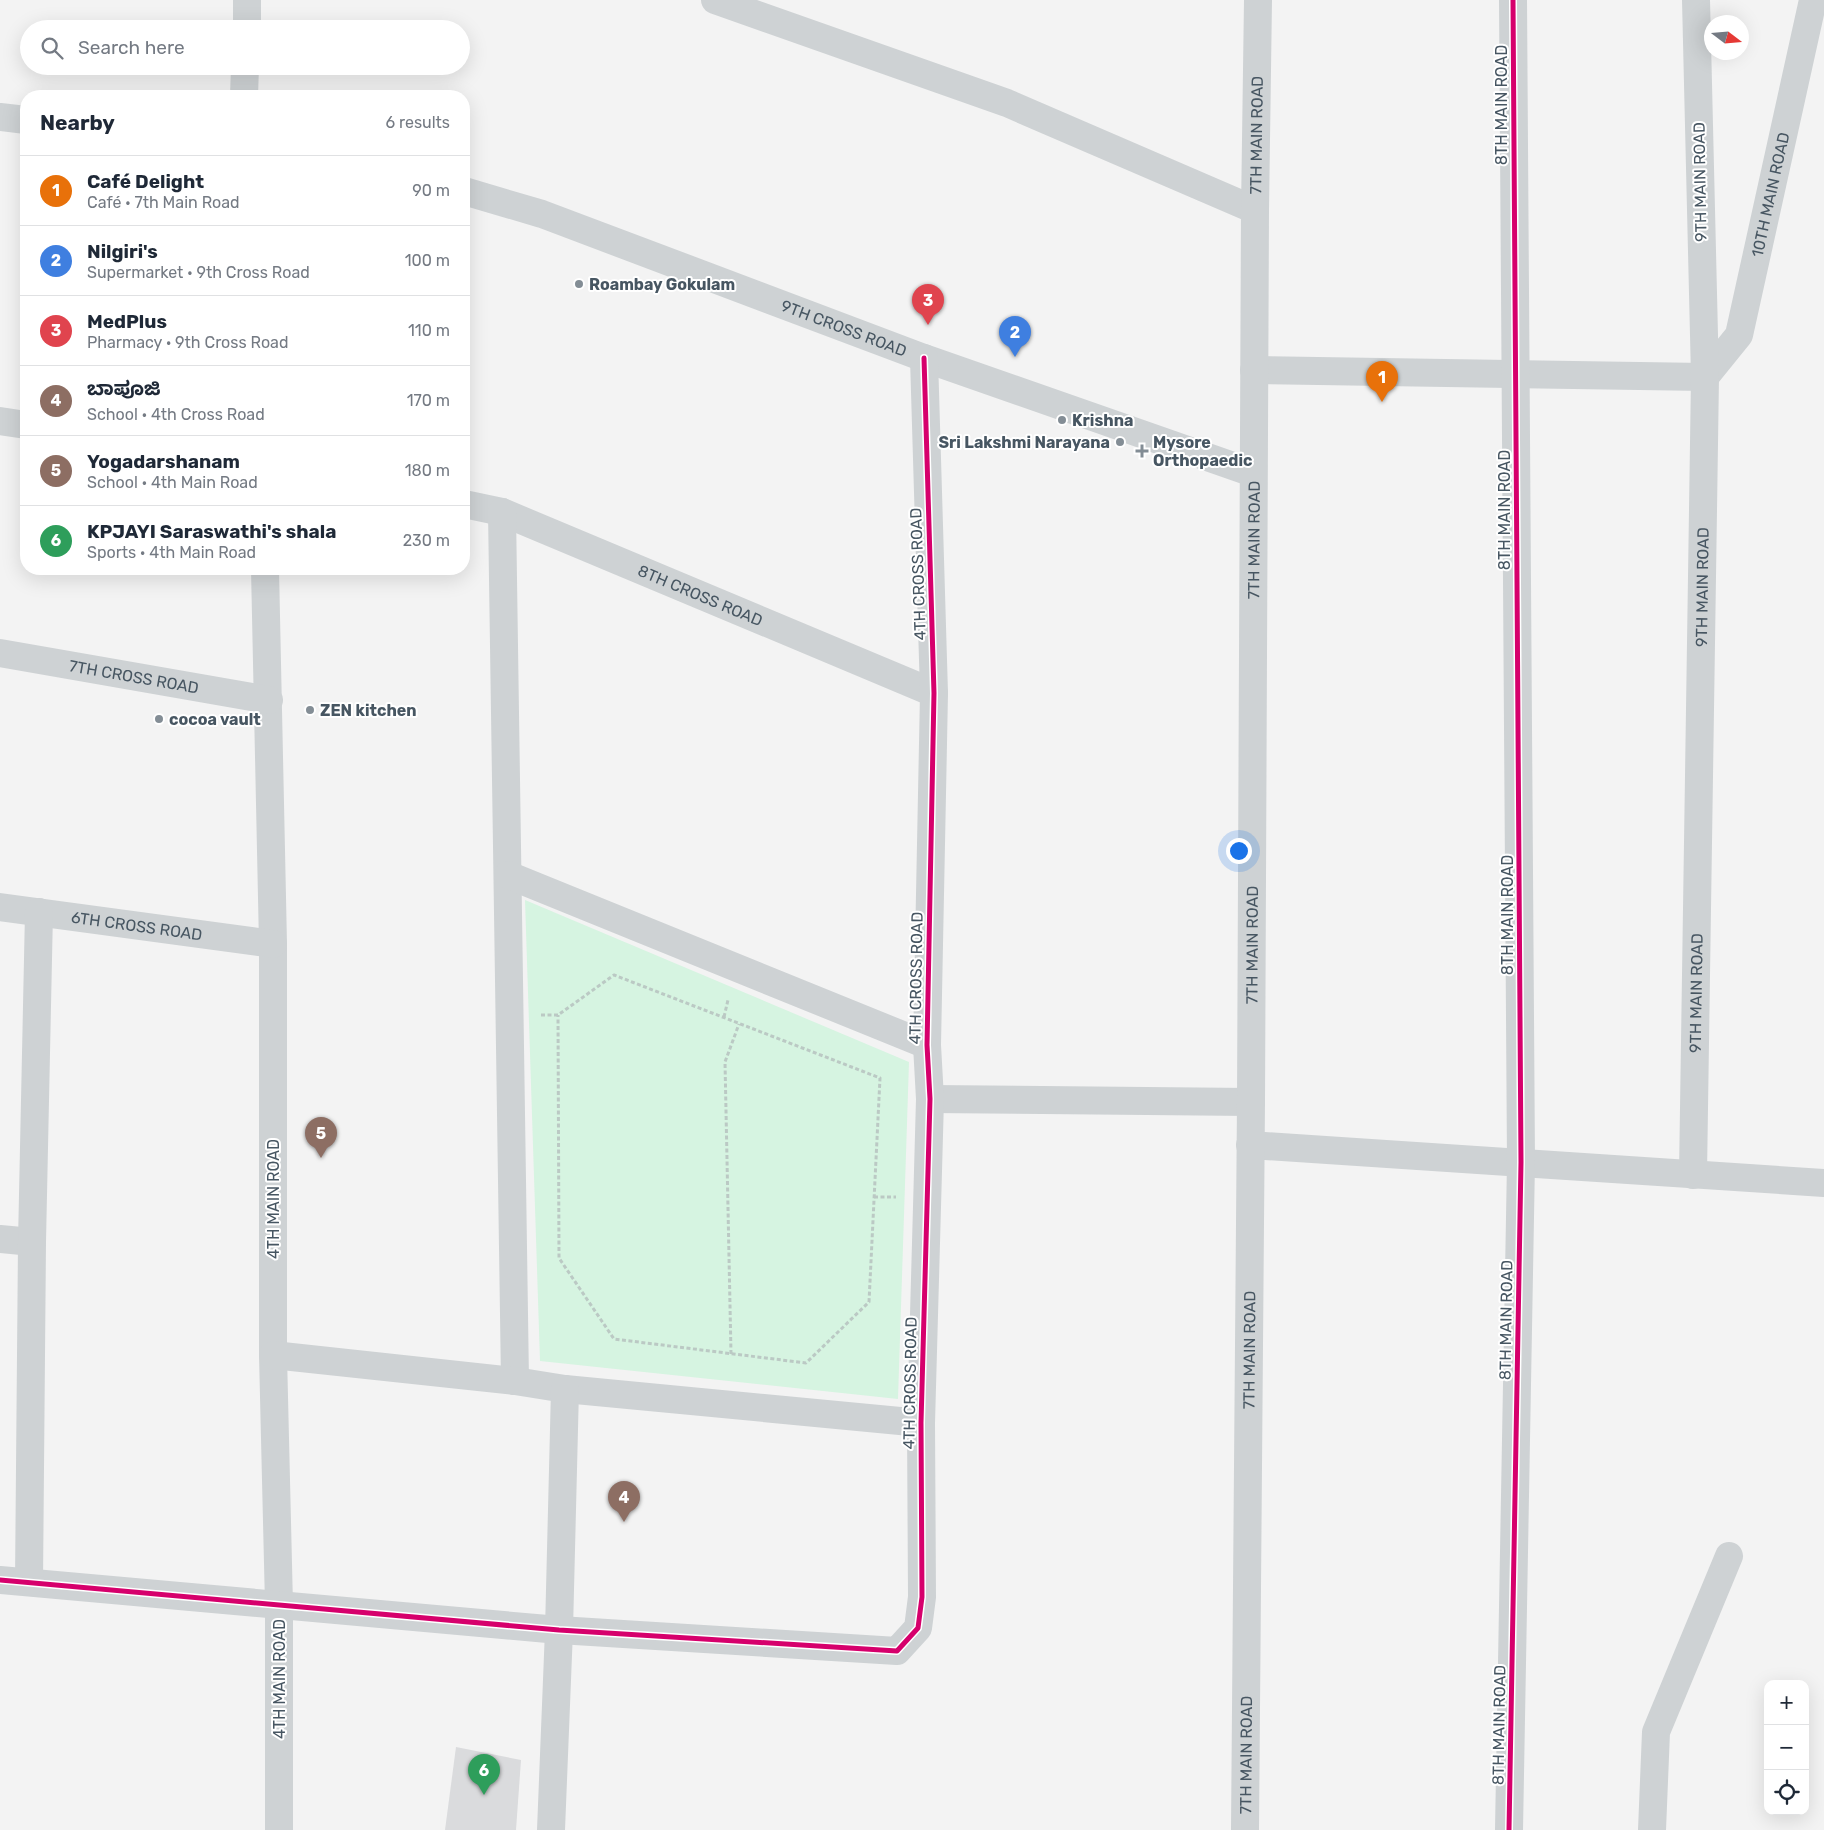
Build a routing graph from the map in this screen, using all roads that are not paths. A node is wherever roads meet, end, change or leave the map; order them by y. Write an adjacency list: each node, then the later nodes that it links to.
1 (248, 0): 7 (street)
2 (715, 0): 13 (street)
3 (1258, 0): 13 (street, 7TH MAIN ROAD)
4 (1513, 0): 16 (street, 8TH MAIN ROAD)
5 (1696, 0): 17 (street, 9TH MAIN ROAD)
6 (1813, 0): 17 (street, 10TH MAIN ROAD)
7 (247, 20)
8 (245, 75): 9 (street)
9 (244, 90)
10 (0, 117): 11 (street)
11 (20, 119)
12 (470, 193): 14 (street, 9TH CROSS ROAD)
13 (1255, 210): 15 (street, 7TH MAIN ROAD)
14 (924, 358): 20 (street, 9TH CROSS ROAD); 25 (street, 4TH CROSS ROAD)
15 (1254, 370): 16 (street); 20 (street, 7TH MAIN ROAD)
16 (1515, 374): 17 (street); 35 (street, 8TH MAIN ROAD)
17 (1705, 377): 36 (street, 9TH MAIN ROAD)
18 (0, 421): 19 (street)
19 (20, 424)
20 (1253, 473): 33 (street, 7TH MAIN ROAD)
21 (470, 505): 22 (street, 8TH CROSS ROAD)
22 (502, 512): 25 (street, 8TH CROSS ROAD); 27 (street)
23 (265, 575): 26 (street, 4TH MAIN ROAD)
24 (0, 653): 26 (street, 7TH CROSS ROAD)
25 (934, 693): 31 (street, 4TH CROSS ROAD)
26 (269, 700): 30 (street, 4TH MAIN ROAD)
27 (508, 875): 31 (street); 41 (street)
28 (0, 907): 29 (street, 6TH CROSS ROAD)
29 (39, 912): 30 (street, 6TH CROSS ROAD); 39 (street)
30 (273, 944): 40 (street, 4TH MAIN ROAD)
31 (928, 1045): 32 (street, 4TH CROSS ROAD)
32 (930, 1099): 33 (street); 43 (street, 4TH CROSS ROAD)
33 (1251, 1102): 34 (street, 7TH MAIN ROAD)
34 (1250, 1145): 35 (street); 51 (street, 7TH MAIN ROAD)
35 (1521, 1162): 36 (street); 52 (street, 8TH MAIN ROAD)
36 (1693, 1175): 37 (street)
37 (1824, 1182)
38 (0, 1239): 39 (street)
39 (32, 1242): 46 (street)
40 (273, 1355): 41 (street); 47 (street, 4TH MAIN ROAD)
41 (515, 1381): 42 (street)
42 (565, 1388): 43 (street); 48 (street)
43 (921, 1423): 48 (street, 4TH CROSS ROAD)
44 (1730, 1556): 53 (street)
45 (0, 1580): 46 (street)
46 (29, 1582): 47 (street)
47 (279, 1605): 48 (street); 49 (street, 4TH MAIN ROAD)
48 (559, 1630): 50 (street)
49 (278, 1830)
50 (551, 1830)
51 (1245, 1830)
52 (1509, 1830)
53 (1652, 1830)

